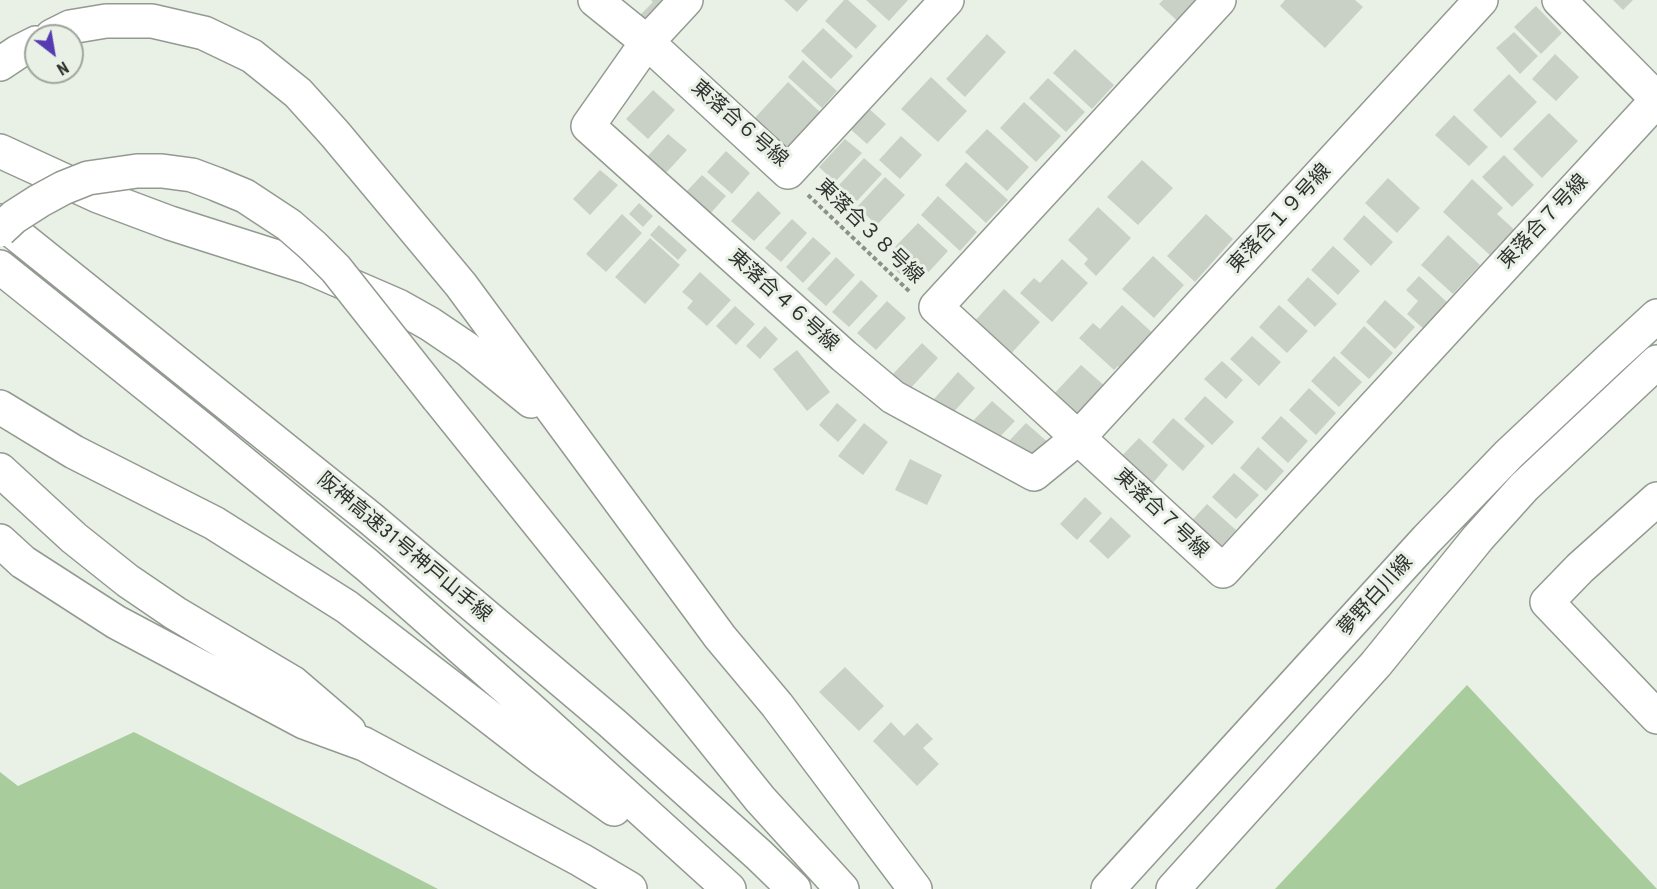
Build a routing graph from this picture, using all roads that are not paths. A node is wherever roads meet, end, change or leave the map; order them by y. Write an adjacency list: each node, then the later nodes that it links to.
1 (595, 0): 8 (main road, 東落合６号線)
2 (686, 0): 8 (main road)
3 (947, 0): 8 (main road, 東落合６号線)
4 (1219, 0): 18 (main road, 東落合７号線)
5 (1481, 0): 18 (main road, 東落合１９号線)
6 (1559, 0): 9 (main road)
7 (84, 25): 17 (main road)
8 (647, 42): 18 (main road, 東落合４６号線)
9 (1657, 99): 18 (main road, 東落合７号線)
10 (0, 151): 17 (main road)
11 (0, 221): 26 (main road, 阪神高速31号神戸山手線)
12 (0, 230): 27 (main road, bridge)
13 (0, 267): 25 (main road, 阪神高速31号神戸山手線)
14 (1657, 316): 29 (main road, 夢野白川線)
15 (1657, 362): 30 (main road, 夢野白川線)
16 (0, 407): 25 (main road)
17 (569, 434): 28 (main road)
18 (1078, 438)
19 (0, 470): 23 (main road)
20 (1657, 499): 22 (main road)
21 (0, 541): 23 (main road)
22 (1657, 717)
23 (364, 744): 24 (main road)
24 (630, 889)
25 (728, 889)
26 (794, 889)
27 (842, 889)
28 (915, 889)
29 (1108, 889)
30 (1173, 889)

